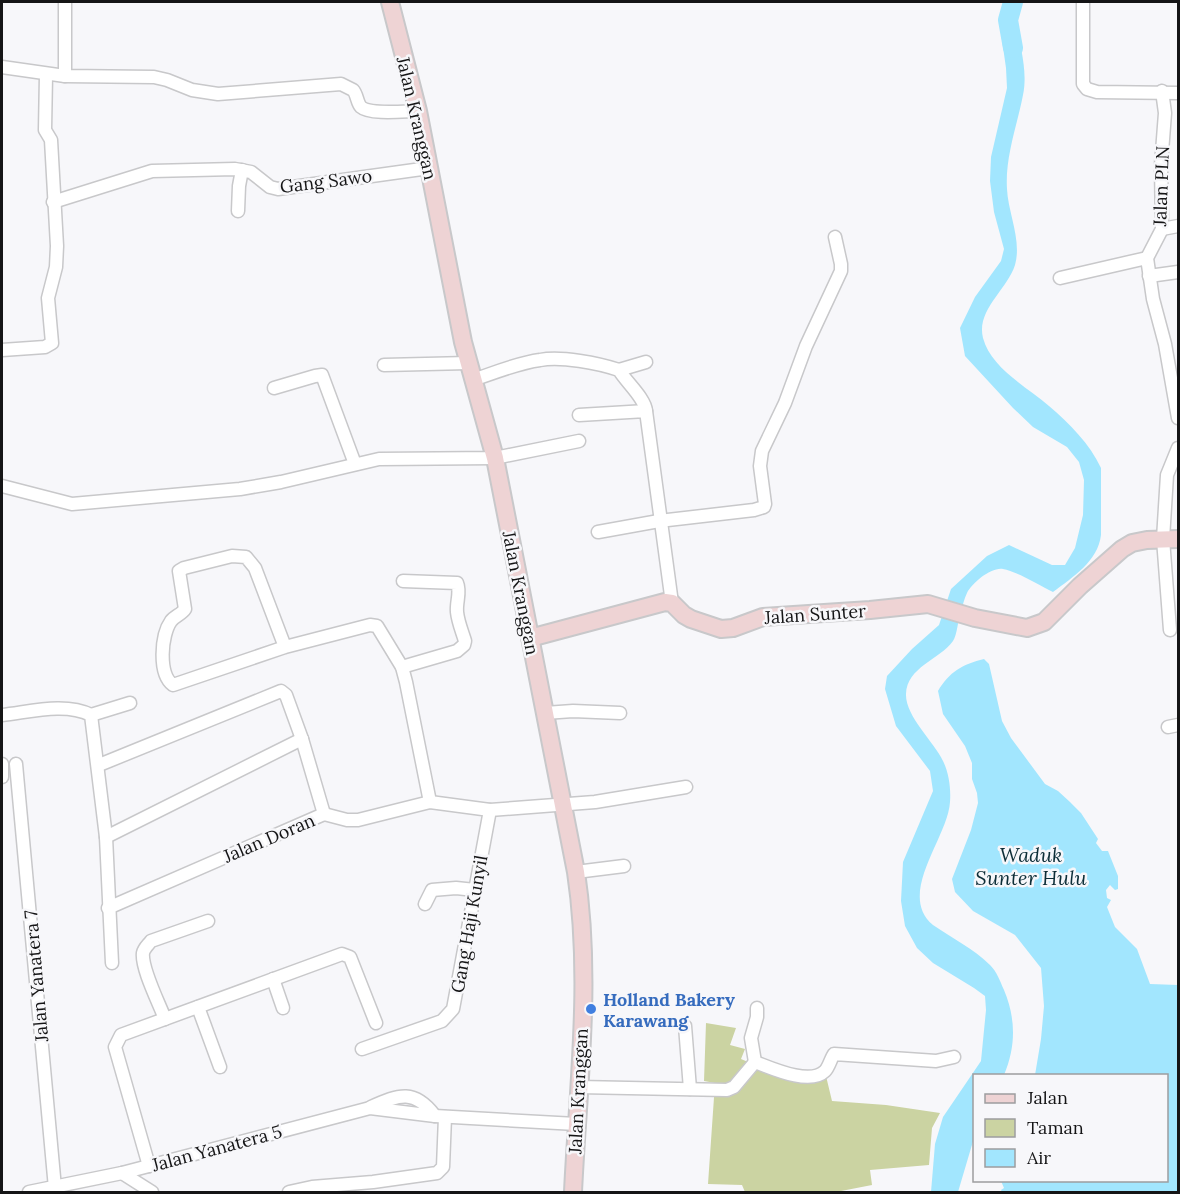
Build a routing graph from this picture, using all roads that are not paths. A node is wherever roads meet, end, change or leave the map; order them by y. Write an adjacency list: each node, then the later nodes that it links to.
1 (65, 2): 6 (street)
2 (390, 2): 9 (main road, Jalan Kranggan)
3 (1083, 2): 7 (street)
4 (2, 67): 5 (street)
5 (46, 75): 6 (street); 12 (street)
6 (65, 76): 9 (street)
7 (1162, 91): 8 (street); 15 (street, Jalan PLN)
8 (1179, 93)
9 (418, 111): 10 (main road, Jalan Kranggan)
10 (429, 168): 11 (street, Gang Sawo); 23 (main road, Jalan Kranggan)
11 (242, 170): 12 (street, Gang Sawo); 13 (street)
12 (53, 202): 21 (street)
13 (238, 211)
14 (1179, 226): 15 (street)
15 (1162, 229): 17 (street, Jalan PLN)
16 (835, 237): 37 (street)
17 (1147, 258): 19 (street); 20 (street)
18 (1179, 272): 19 (street)
19 (1149, 276): 26 (street)
20 (1060, 278)
21 (2, 350)
22 (646, 362): 25 (street)
23 (468, 363): 24 (street); 27 (main road, Jalan Kranggan)
24 (384, 364)
25 (619, 370): 27 (street); 29 (street)
26 (1175, 376): 31 (street)
27 (473, 380): 34 (main road, Jalan Kranggan)
28 (274, 388): 35 (street)
29 (646, 411): 30 (street); 37 (street)
30 (579, 415)
31 (1179, 418)
32 (579, 441): 34 (street)
33 (1179, 448): 39 (street)
34 (495, 458): 35 (street); 43 (main road, Jalan Kranggan)
35 (355, 464): 36 (street)
36 (2, 486)
37 (659, 521): 38 (street); 41 (street)
38 (598, 532)
39 (1171, 539): 41 (main road, Jalan Sunter); 42 (street)
40 (403, 581): 45 (street)
41 (672, 603): 43 (main road)
42 (1170, 630)
43 (530, 638): 47 (main road, Jalan Kranggan)
44 (285, 647): 44 (street); 45 (street)
45 (402, 667): 57 (street)
46 (130, 703): 50 (street)
47 (545, 713): 48 (street); 58 (main road, Jalan Kranggan)
48 (620, 713)
49 (2, 715): 50 (street)
50 (92, 715): 54 (street)
51 (302, 739): 54 (street); 60 (street); 61 (street)
52 (2, 764): 55 (street)
53 (16, 764): 86 (street, Jalan Yanatera 7)
54 (99, 765): 61 (street)
55 (2, 777)
56 (686, 787): 58 (street, Jalan Doran)
57 (430, 802): 59 (street, Jalan Doran); 60 (street, Jalan Doran)
58 (562, 804): 59 (street, Jalan Doran); 63 (main road, Jalan Kranggan)
59 (490, 810): 64 (street, Gang Haji Kunyil)
60 (324, 814): 66 (street, Jalan Doran)
61 (106, 837): 66 (street)
62 (624, 866): 63 (street)
63 (576, 872): 80 (main road, Jalan Kranggan)
64 (475, 890): 65 (street); 76 (street, Gang Haji Kunyil)
65 (424, 904)
66 (108, 908): 68 (street)
67 (208, 921): 73 (street)
68 (112, 963)
69 (273, 979): 70 (street); 71 (street); 74 (street)
70 (198, 1007): 73 (street); 79 (street)
71 (283, 1008)
72 (757, 1008): 78 (street)
73 (165, 1018): 84 (street)
74 (376, 1023)
75 (685, 1026): 81 (street)
76 (362, 1049)
77 (954, 1057): 78 (street)
78 (755, 1062): 81 (street)
79 (220, 1066)
80 (579, 1087): 81 (street); 83 (main road, Jalan Kranggan)
81 (690, 1089)
82 (440, 1117): 83 (street); 84 (street, Jalan Yanatera 5); 90 (street)
83 (576, 1124): 91 (main road, Jalan Kranggan)
84 (149, 1166): 85 (street, Jalan Yanatera 5)
85 (122, 1173): 87 (street, Jalan Yanatera 5); 89 (street)
86 (55, 1188): 87 (street, Jalan Yanatera 5); 88 (street, Jalan Yanatera 5)
87 (72, 1188)
88 (29, 1192)
89 (152, 1192)
90 (289, 1192)
91 (573, 1192)

